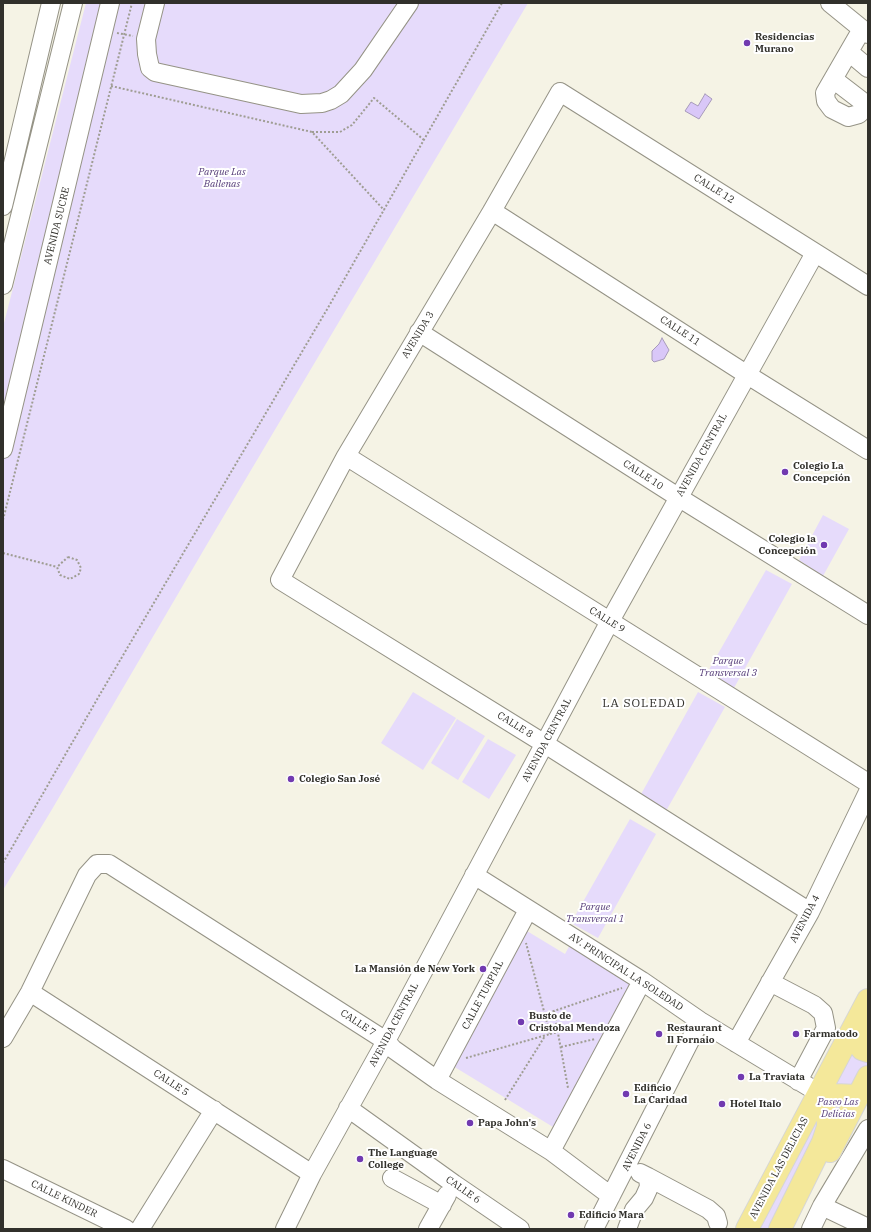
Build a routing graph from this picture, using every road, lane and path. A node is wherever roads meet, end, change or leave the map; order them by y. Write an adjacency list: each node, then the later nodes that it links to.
1 (51, 3): 21 (street)
2 (73, 3): 25 (street)
3 (110, 3): 9 (street, AVENIDA SUCRE)
4 (132, 3): 11 (path)
5 (155, 3): 12 (street)
6 (409, 3): 12 (street)
7 (502, 3): 20 (path)
8 (830, 3): 10 (street)
9 (104, 30): 11 (path); 29 (street, AVENIDA SUCRE)
10 (865, 32): 13 (street)
11 (124, 34): 12 (path); 16 (path)
12 (146, 39)
13 (849, 52): 14 (street); 15 (street)
14 (868, 68)
15 (833, 79): 18 (street); 18 (street)
16 (111, 86): 19 (path); 33 (path)
17 (560, 92): 23 (street, AVENIDA 3); 24 (street, CALLE 12)
18 (867, 104)
19 (312, 132): 20 (path); 22 (path)
20 (424, 140): 22 (path)
21 (3, 206)
22 (384, 210): 42 (path)
23 (492, 211): 27 (street, AVENIDA 3); 28 (street, CALLE 11)
24 (815, 253): 26 (street, CALLE 12); 28 (street, AVENIDA CENTRAL)
25 (3, 285)
26 (868, 286)
27 (419, 332): 31 (street, AVENIDA 3); 32 (street, CALLE 10)
28 (746, 374): 30 (street, CALLE 11); 32 (street, AVENIDA CENTRAL)
29 (3, 449)
30 (868, 450)
31 (346, 456): 36 (street, AVENIDA 3); 38 (street, CALLE 9)
32 (678, 497): 37 (street, CALLE 10); 38 (street, AVENIDA CENTRAL)
33 (3, 520)
34 (3, 553): 35 (path)
35 (57, 566): 35 (path)
36 (280, 580): 39 (street, CALLE 8)
37 (868, 615)
38 (610, 621): 39 (street, AVENIDA CENTRAL); 40 (street, CALLE 9)
39 (546, 744): 43 (street, AVENIDA CENTRAL); 44 (street, CALLE 8)
40 (868, 783)
41 (868, 792): 44 (street, AVENIDA 4)
42 (3, 863)
43 (474, 875): 45 (street, AV. PRINCIPAL LA SOLEDAD); 58 (street, AVENIDA CENTRAL)
44 (810, 912): 47 (street, AVENIDA 4)
45 (524, 917): 46 (street, AV. PRINCIPAL LA SOLEDAD); 50 (path); 62 (street, CALLE TURPIAL)
46 (642, 982): 49 (path); 52 (street, AV. PRINCIPAL LA SOLEDAD); 56 (street)
47 (770, 982): 59 (street, AVENIDA 4); 63 (street)
48 (30, 992): 57 (street); 58 (street, CALLE 7); 68 (street, CALLE 5)
49 (554, 1011): 50 (path); 53 (path)
50 (545, 1014): 54 (path)
51 (863, 1015): 61 (main road); 64 (main road); 65 (main road, AVENIDA LAS DELICIAS)
52 (700, 1021): 59 (street, AV. PRINCIPAL LA SOLEDAD); 74 (street, AVENIDA 6)
53 (558, 1032): 54 (path); 60 (path)
54 (550, 1034): 55 (path)
55 (546, 1035): 62 (path); 66 (path)
56 (613, 1035): 60 (path); 69 (street)
57 (3, 1038)
58 (386, 1041): 62 (street, CALLE 7); 67 (street, AVENIDA CENTRAL)
59 (736, 1043): 63 (street, AV. PRINCIPAL LA SOLEDAD)
60 (561, 1047): 69 (path)
61 (868, 1051)
62 (442, 1072): 73 (street, CALLE 7)
63 (798, 1080): 65 (street, AV. PRINCIPAL LA SOLEDAD)
64 (865, 1090): 65 (main road); 94 (main road)
65 (819, 1093): 71 (main road, AVENIDA LAS DELICIAS); 72 (main road)
66 (505, 1100)
67 (348, 1108): 76 (street, AVENIDA CENTRAL); 79 (street, CALLE 6)
68 (214, 1110): 76 (street, CALLE 5); 86 (street)
69 (572, 1112): 73 (street)
70 (868, 1129): 82 (street)
71 (800, 1130): 72 (main road); 92 (main road, AVENIDA LAS DELICIAS)
72 (823, 1142): 93 (main road)
73 (551, 1151): 80 (street, CALLE 7)
74 (627, 1166): 77 (street); 80 (street, AVENIDA 6)
75 (3, 1169): 85 (street, CALLE KINDER)
76 (312, 1174): 87 (street, AVENIDA CENTRAL)
77 (648, 1177): 83 (street); 91 (street)
78 (392, 1178): 81 (street)
79 (454, 1184): 81 (street); 89 (street, CALLE 6)
80 (611, 1196): 90 (street, AVENIDA 6)
81 (442, 1205): 88 (street)
82 (822, 1206): 84 (street); 95 (street)
83 (722, 1227)
84 (868, 1228)
85 (126, 1229)
86 (140, 1229)
87 (285, 1229)
88 (428, 1229)
89 (520, 1229)
90 (594, 1229)
91 (627, 1229)
92 (747, 1229)
93 (780, 1229)
94 (791, 1229)
95 (811, 1229)

